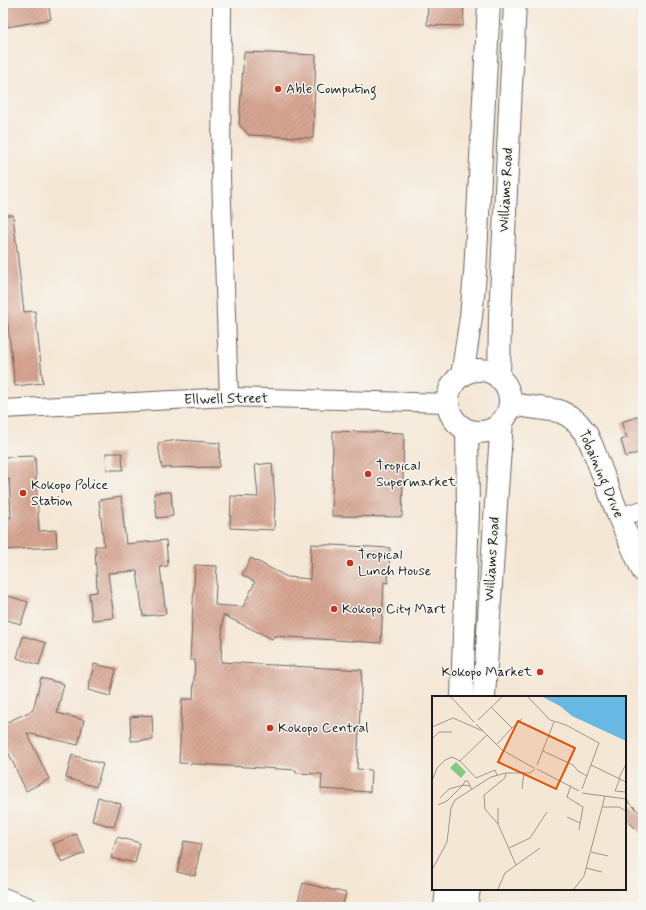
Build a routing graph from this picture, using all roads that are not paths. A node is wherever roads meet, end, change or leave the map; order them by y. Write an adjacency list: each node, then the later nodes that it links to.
1 (222, 3): 6 (street)
2 (489, 3): 4 (main road, Williams Road)
3 (515, 3): 5 (main road, Williams Road)
4 (462, 376): 5 (main road); 7 (main road)
5 (499, 378): 9 (main road, Williams Road)
6 (229, 397): 7 (street, Ellwell Street); 8 (street, Ellwell Street)
7 (448, 403): 10 (main road)
8 (3, 409)
9 (506, 413): 10 (main road); 12 (main road, Tobaining Drive); 15 (main road, Williams Road)
10 (468, 430): 14 (main road, Williams Road)
11 (643, 510): 12 (street)
12 (619, 518): 13 (main road, Tobaining Drive)
13 (643, 571)
14 (462, 696)
15 (484, 696)
16 (448, 890): 20 (main road)
17 (469, 890): 21 (main road)
18 (3, 897): 19 (street)
19 (29, 907)
20 (445, 907)
21 (466, 907)

